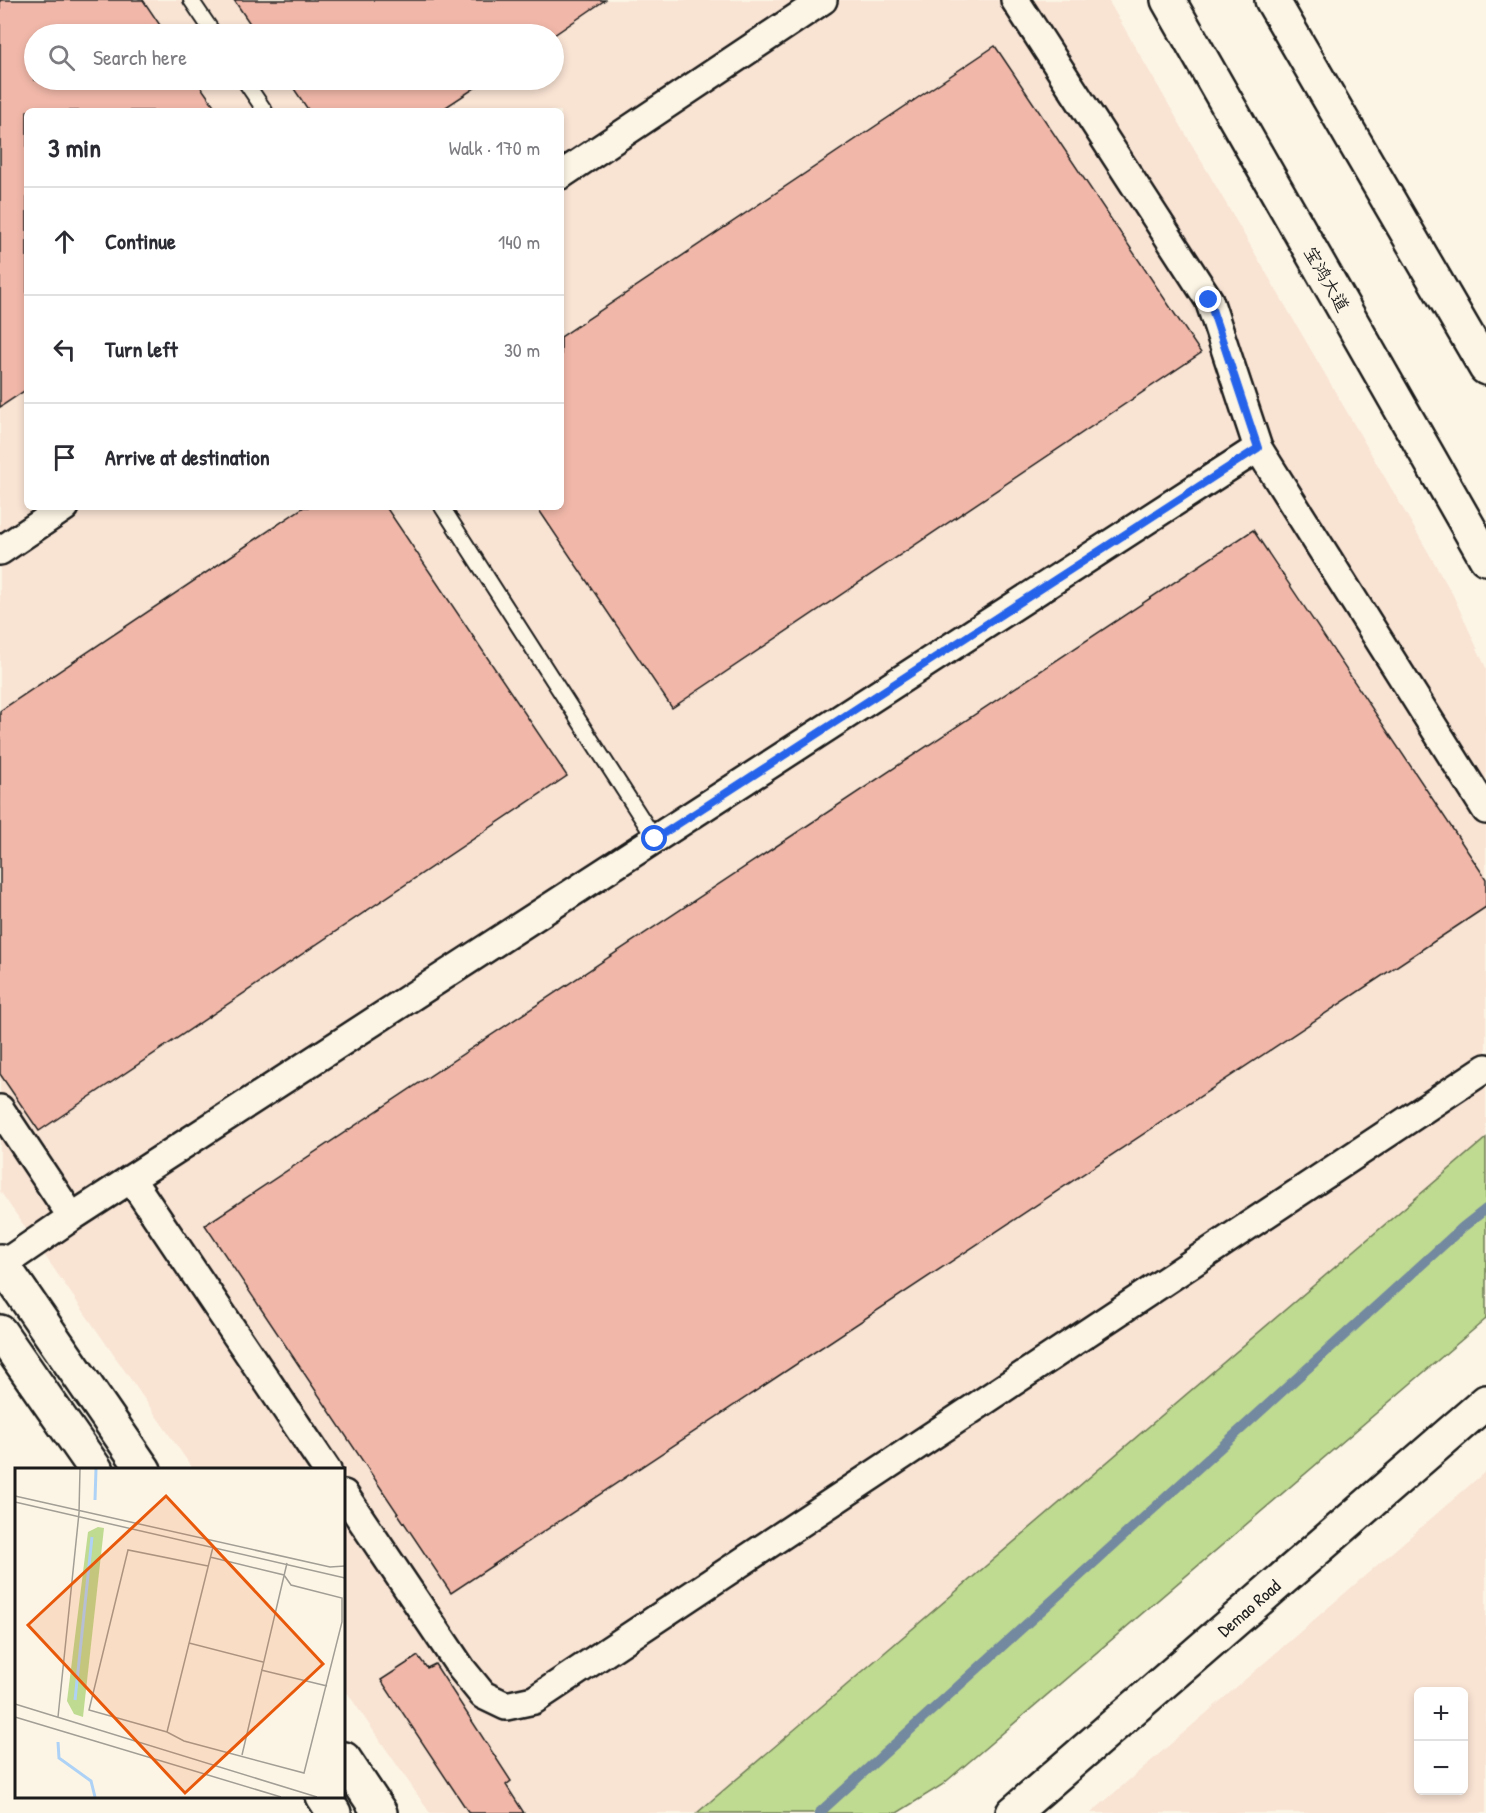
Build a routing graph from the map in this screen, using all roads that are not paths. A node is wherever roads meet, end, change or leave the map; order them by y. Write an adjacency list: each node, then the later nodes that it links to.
1 (191, 0): 6 (lane)
2 (823, 0): 9 (street)
3 (1015, 0): 11 (street)
4 (1168, 0): 15 (main road, 宝鸿大道)
5 (1272, 0): 10 (main road)
6 (207, 24)
7 (251, 90): 8 (lane)
8 (263, 108)
9 (564, 173)
10 (1486, 368)
11 (1258, 448): 16 (street); 17 (street)
12 (61, 510): 14 (street)
13 (444, 510): 17 (lane)
14 (0, 551)
15 (1486, 558)
16 (1486, 810)
17 (655, 839): 20 (street)
18 (1486, 1068): 28 (street)
19 (0, 1109): 21 (street)
20 (131, 1179): 21 (street); 27 (street)
21 (72, 1217): 22 (street)
22 (1, 1263): 26 (main road)
23 (0, 1332): 25 (main road)
24 (1486, 1402): 33 (main road, Demao Road)
25 (95, 1468)
26 (143, 1468)
27 (326, 1468)
28 (345, 1495)
29 (345, 1761): 32 (main road)
30 (324, 1798): 31 (main road)
31 (334, 1813)
32 (380, 1813)
33 (1013, 1813)

